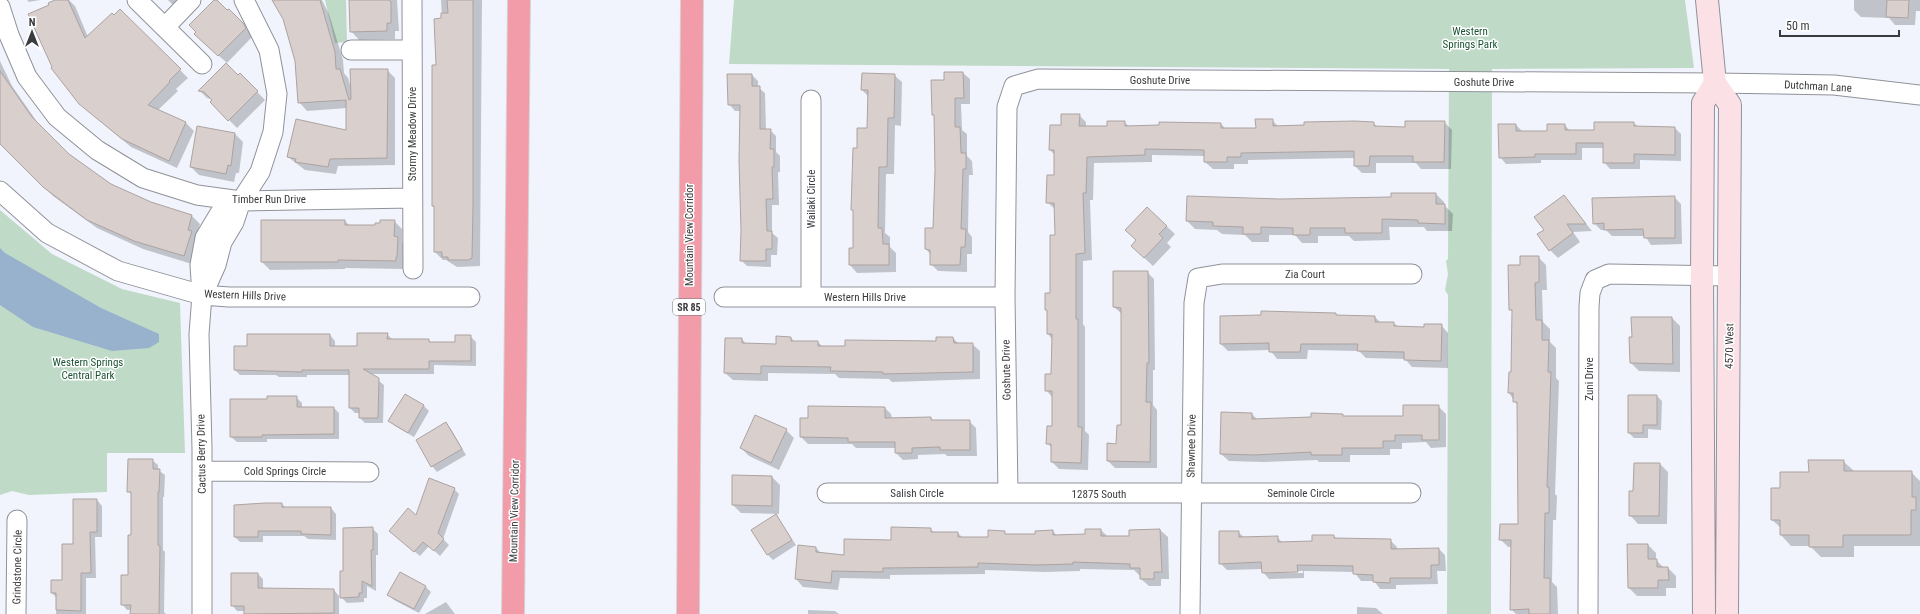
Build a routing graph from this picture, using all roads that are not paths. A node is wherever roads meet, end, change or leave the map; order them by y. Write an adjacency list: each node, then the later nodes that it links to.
1 (137, 0): 9 (street)
2 (191, 0): 9 (street)
3 (244, 0): 18 (street)
4 (412, 0): 11 (street, Stormy Meadow Drive)
5 (519, 0): 38 (highway, Mountain View Corridor)
6 (692, 0): 39 (highway, Mountain View Corridor / SR 85)
7 (1707, 0): 13 (main road, 4570 West)
8 (0, 7): 18 (street, Timber Run Drive)
9 (165, 26): 12 (street)
10 (351, 50): 11 (street)
11 (412, 50): 17 (street, Stormy Meadow Drive)
12 (202, 64)
13 (1715, 83): 14 (street, Dutchman Lane); 21 (main road); 22 (main road, 4570 West); 28 (street, Goshute Drive)
14 (1920, 95)
15 (811, 100): 27 (street, Wailaki Circle)
16 (0, 191): 24 (street, Western Hills Drive)
17 (412, 198): 18 (street, Timber Run Drive); 19 (street, Stormy Meadow Drive)
18 (241, 200): 24 (street)
19 (413, 269)
20 (1412, 274): 23 (street, Zia Court)
21 (1702, 276): 22 (street, Zuni Drive); 41 (street, Zuni Drive); 42 (main road)
22 (1729, 276): 43 (main road, 4570 West)
23 (1198, 278): 34 (street, Shawnee Drive)
24 (202, 295): 25 (street, Western Hills Drive); 29 (street, Cactus Berry Drive)
25 (470, 297)
26 (724, 297): 27 (street, Western Hills Drive)
27 (811, 297): 28 (street, Western Hills Drive)
28 (1005, 297): 32 (street, Goshute Drive)
29 (202, 471): 30 (street, Cold Springs Circle); 37 (street, Cactus Berry Drive)
30 (369, 472)
31 (827, 493): 32 (street, Salish Circle)
32 (1008, 493): 34 (street, 12875 South)
33 (1411, 493): 34 (street, Seminole Circle)
34 (1190, 494): 40 (street, Shawnee Drive)
35 (17, 520): 36 (street, Grindstone Circle)
36 (16, 614)
37 (202, 614)
38 (513, 614)
39 (688, 614)
40 (1190, 614)
41 (1588, 614)
42 (1704, 614)
43 (1726, 614)

